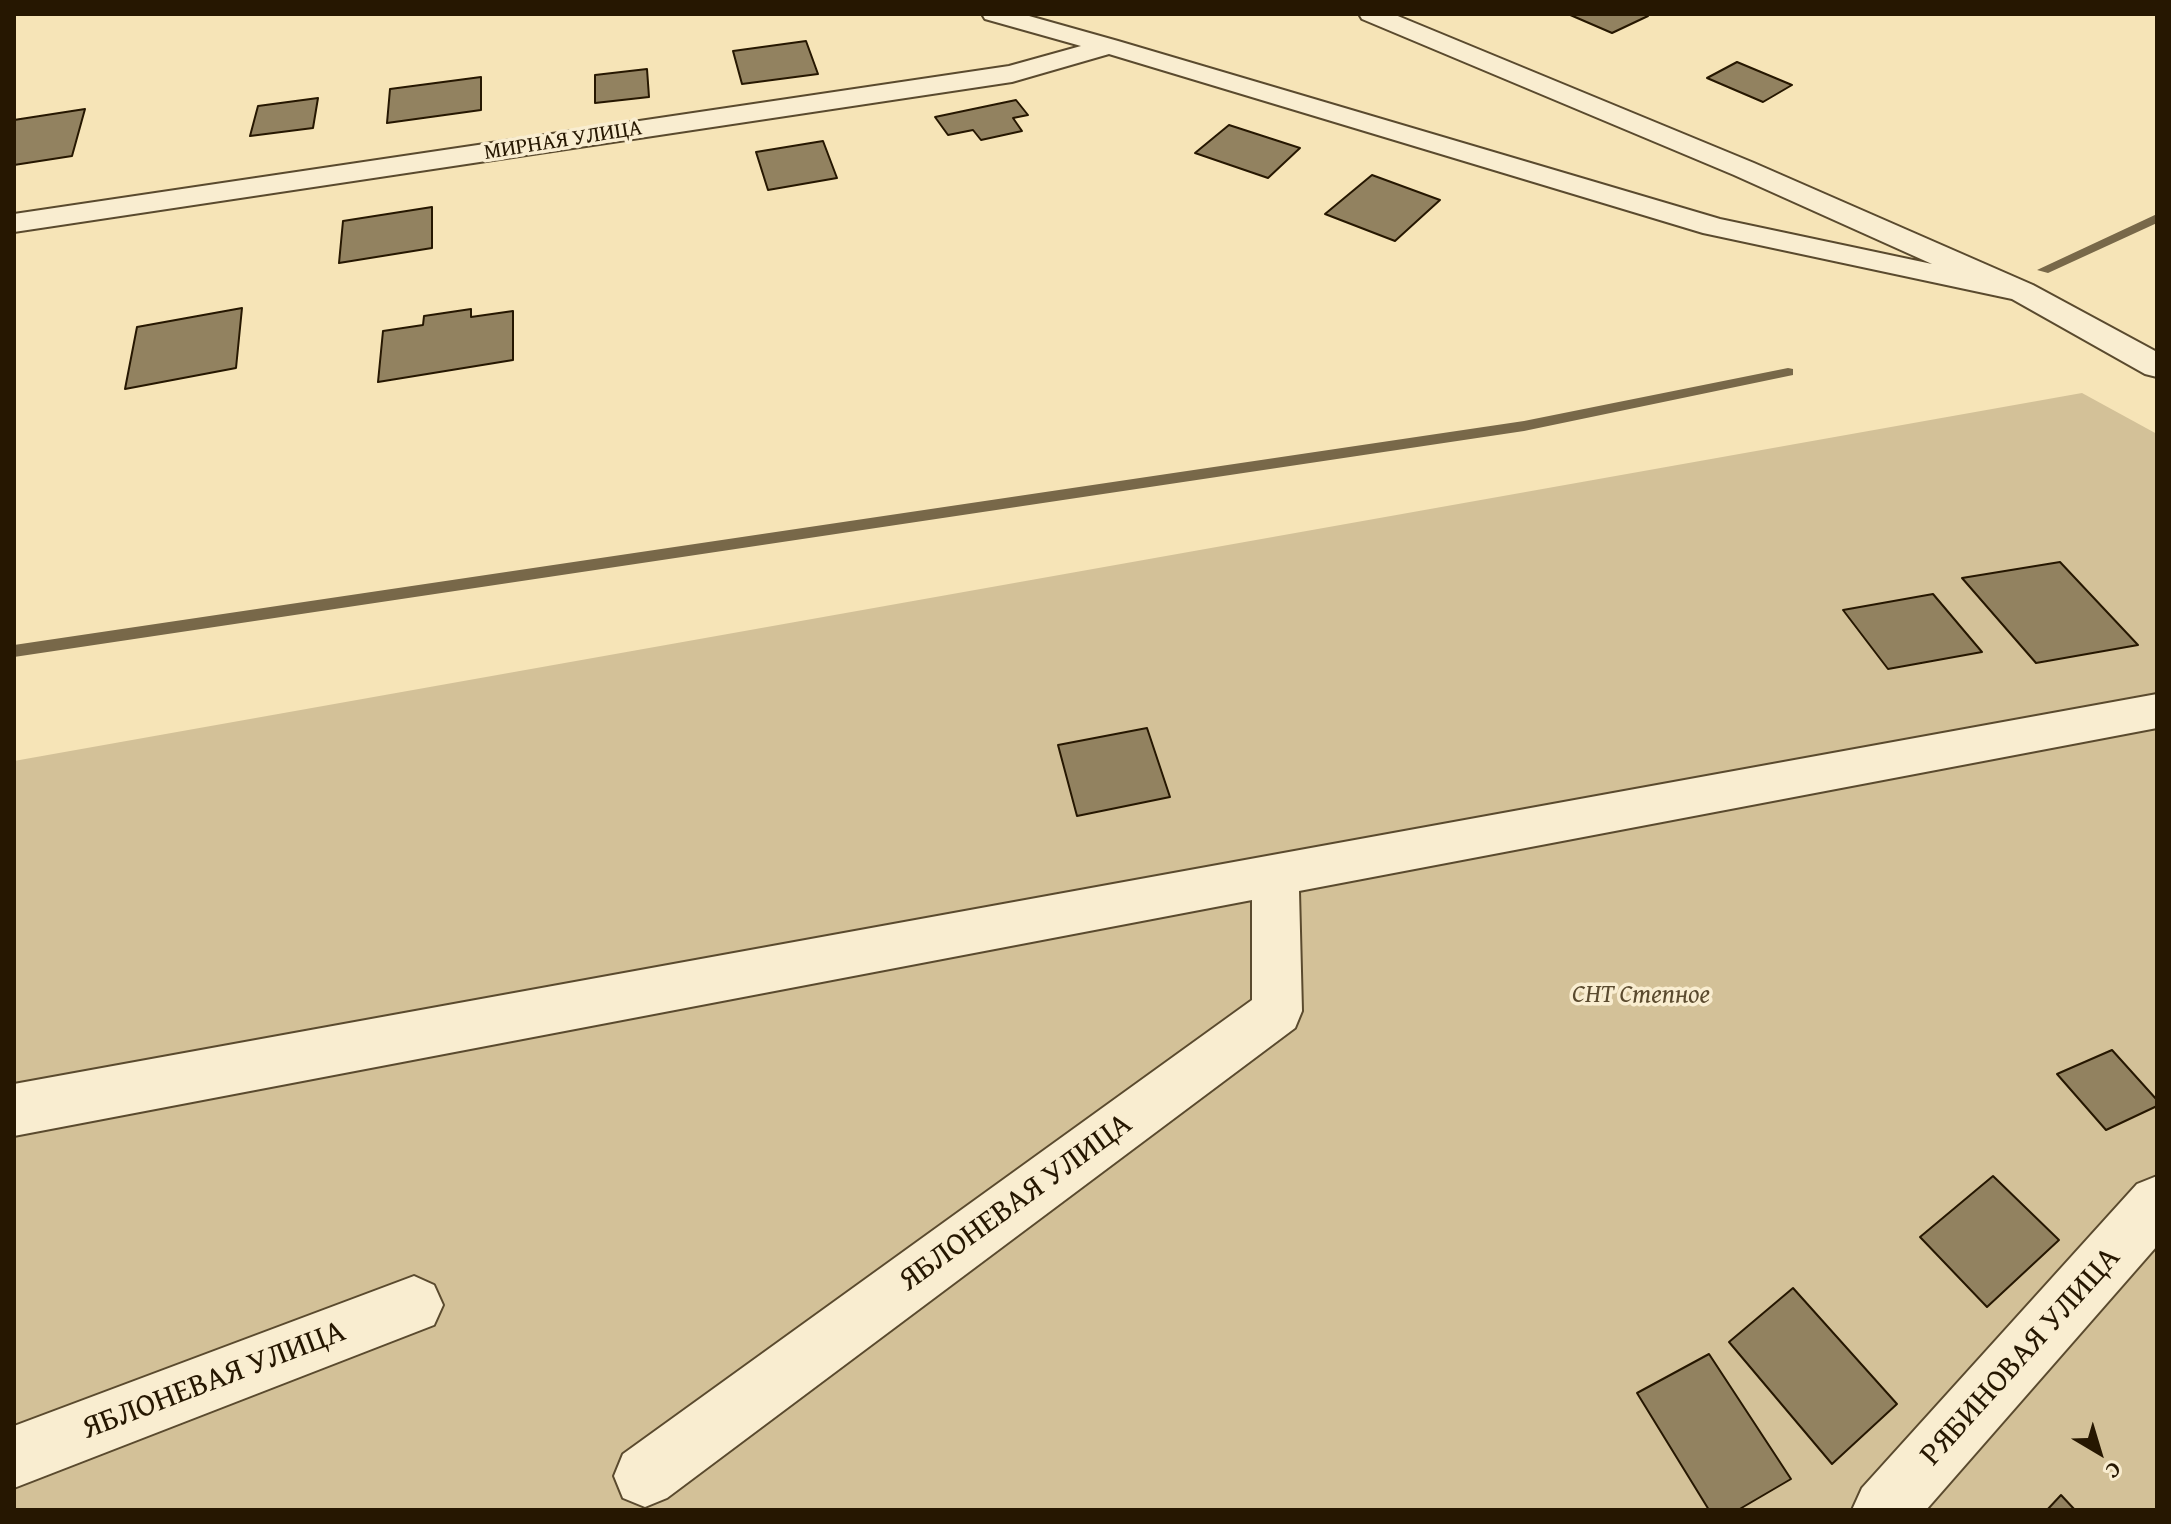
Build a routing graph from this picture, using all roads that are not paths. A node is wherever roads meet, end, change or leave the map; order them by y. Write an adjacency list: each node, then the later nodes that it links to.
1 (994, 14): 3 (street)
2 (1371, 14): 5 (street)
3 (1109, 46): 4 (street, МИРНАЯ УЛИЦА); 5 (street)
4 (14, 223)
5 (2022, 292): 6 (street)
6 (2157, 366)
7 (2157, 711): 8 (street)
8 (1275, 875): 9 (street); 13 (street, ЯБЛОНЕВАЯ УЛИЦА)
9 (14, 1110)
10 (2157, 1204): 14 (street, РЯБИНОВАЯ УЛИЦА)
11 (414, 1305): 12 (street, ЯБЛОНЕВАЯ УЛИЦА)
12 (14, 1457)
13 (645, 1476)
14 (1884, 1510)

